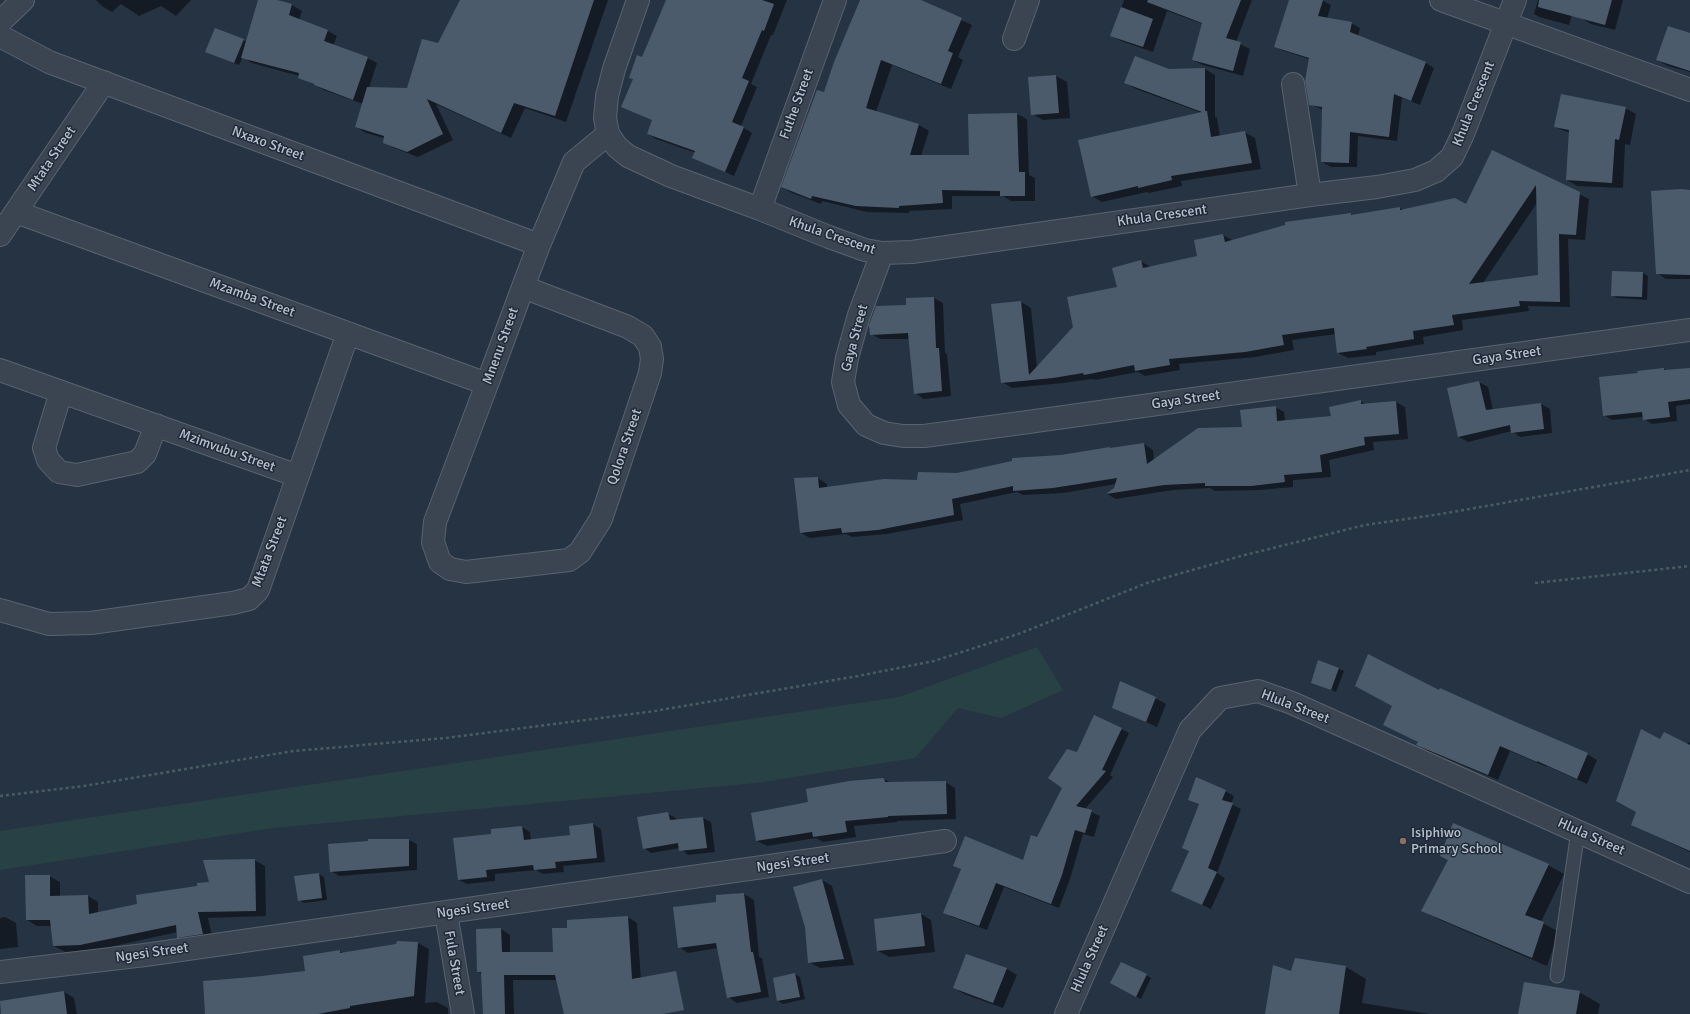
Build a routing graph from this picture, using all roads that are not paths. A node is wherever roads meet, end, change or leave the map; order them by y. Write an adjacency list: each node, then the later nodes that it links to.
1 (23, 0): 7 (street)
2 (638, 0): 14 (street)
3 (835, 0): 16 (street, Futhe Street)
4 (1028, 0): 10 (street)
5 (1441, 0): 8 (street)
6 (1515, 0): 8 (street, Khula Crescent)
7 (0, 22)
8 (1505, 24): 13 (street); 15 (street, Khula Crescent)
9 (0, 36): 11 (street, Nxaxo Street)
10 (1014, 39)
11 (104, 82): 17 (street, Mtata Street); 19 (street, Nxaxo Street)
12 (1293, 84): 15 (street)
13 (1690, 90)
14 (608, 134): 16 (street, Khula Crescent); 19 (street, Mnenu Street)
15 (1310, 195): 20 (street, Khula Crescent)
16 (760, 209): 20 (street, Khula Crescent)
17 (16, 212): 18 (street, Mtata Street); 23 (street, Mzamba Street)
18 (0, 235)
19 (539, 245): 21 (street, Mnenu Street)
20 (882, 253): 22 (street, Gaya Street)
21 (523, 287): 25 (street, Mnenu Street); 29 (street, Qolora Street)
22 (1690, 330)
23 (348, 333): 25 (street, Mzamba Street); 28 (street, Mtata Street)
24 (0, 370): 26 (street, Mzimvubu Street)
25 (487, 384): 29 (street, Mnenu Street)
26 (61, 392): 27 (street, Mzimvubu Street); 27 (street)
27 (156, 426): 28 (street, Mzimvubu Street)
28 (298, 476): 30 (street, Mtata Street)
29 (450, 569)
30 (0, 610)
31 (1578, 831): 33 (street, Hlula Street); 36 (lane); 38 (street, Hlula Street)
32 (945, 841): 34 (street, Ngesi Street)
33 (1690, 882)
34 (446, 913): 35 (street, Ngesi Street); 37 (street, Fula Street)
35 (0, 972)
36 (1557, 976)
37 (463, 1014)
38 (1066, 1014)

